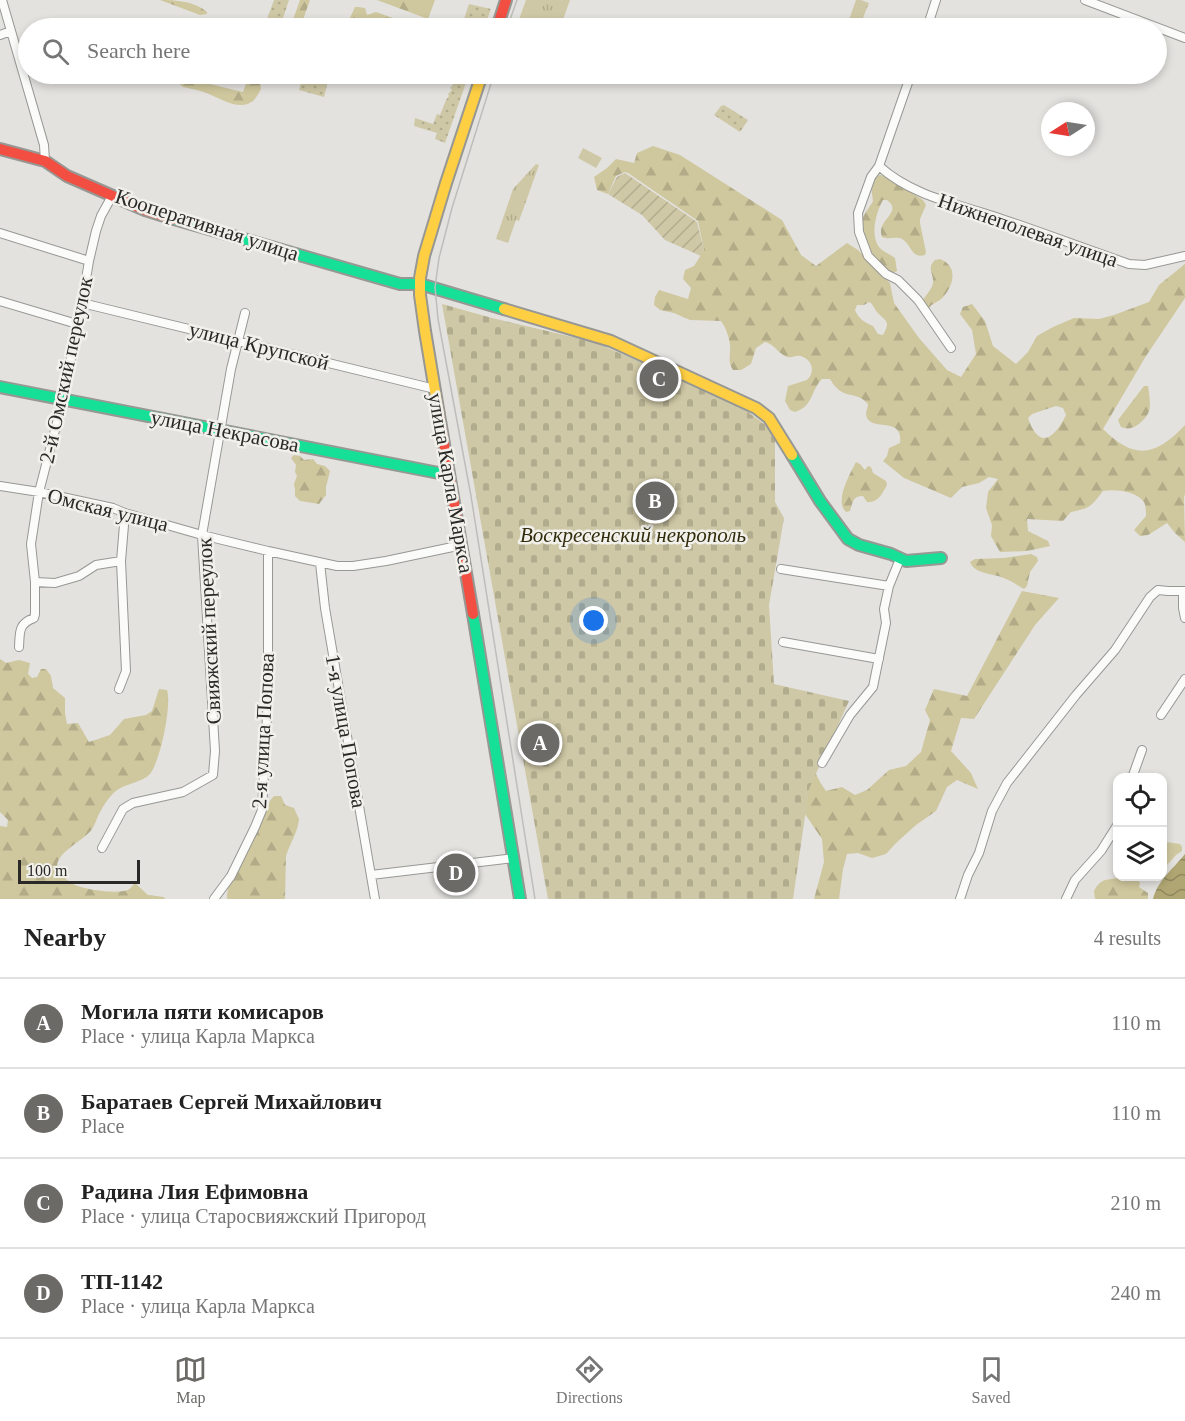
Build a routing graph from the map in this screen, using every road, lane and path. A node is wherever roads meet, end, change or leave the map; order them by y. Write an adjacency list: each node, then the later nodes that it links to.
1 (2, 0): 8 (street)
2 (506, 0): 5 (street)
3 (936, 0): 6 (street)
4 (1085, 0): 7 (street)
5 (500, 18)
6 (930, 18)
7 (1132, 18)
8 (11, 31): 10 (street); 12 (street)
9 (1167, 31): 11 (street)
10 (0, 35)
11 (1185, 38)
12 (18, 55)
13 (26, 84): 17 (street)
14 (479, 84): 23 (street, улица Карла Маркса)
15 (908, 84): 18 (street)
16 (0, 149): 17 (street, Кооперативная улица)
17 (45, 161): 19 (street, Кооперативная улица)
18 (879, 166): 21 (street, Нижнеполевая улица); 29 (street)
19 (112, 196): 22 (street, 2-й Омский переулок); 23 (street, Кооперативная улица)
20 (0, 233): 22 (street)
21 (1185, 256)
22 (89, 261): 25 (street, 2-й Омский переулок)
23 (420, 284): 31 (street, улица Карла Маркса); 42 (street, Кооперативная улица)
24 (0, 301): 27 (street)
25 (82, 303): 27 (street, 2-й Омский переулок); 28 (street, улица Крупской)
26 (245, 313): 28 (street, Свияжский переулок)
27 (77, 324): 32 (street, 2-й Омский переулок)
28 (238, 340): 31 (street, улица Крупской); 33 (street, Свияжский переулок)
29 (951, 348)
30 (0, 387): 32 (street, улица Некрасова)
31 (435, 389): 34 (street, улица Карла Маркса)
32 (63, 399): 33 (street, улица Некрасова); 36 (street, 2-й Омский переулок)
33 (220, 429): 34 (street, улица Некрасова); 38 (street, Свияжский переулок)
34 (449, 475): 39 (street, улица Карла Маркса)
35 (0, 486): 36 (street, Омская улица)
36 (39, 492): 37 (street, Омская улица); 46 (street, 2-й Омский переулок)
37 (125, 513): 38 (street, Омская улица); 43 (street)
38 (202, 535): 40 (street, Омская улица); 60 (street, Свияжский переулок)
39 (462, 545): 44 (street, Омская улица); 61 (street, улица Карла Маркса)
40 (268, 551): 44 (street, Омская улица); 63 (street, 2-я улица Попова)
41 (941, 558): 42 (street)
42 (900, 559): 47 (street)
43 (121, 561): 46 (street); 54 (street)
44 (320, 563): 62 (street, 1-я улица Попова)
45 (781, 569): 47 (street)
46 (35, 582): 51 (street, 2-й Омский переулок)
47 (889, 586): 52 (street)
48 (1184, 591): 49 (street); 66 (street)
49 (1185, 618)
50 (783, 642): 52 (street)
51 (19, 647)
52 (879, 659): 57 (street)
53 (1185, 679): 55 (street)
54 (119, 689)
55 (1161, 715)
56 (1142, 750): 58 (street)
57 (822, 763)
58 (1133, 773)
59 (1116, 827): 67 (street)
60 (102, 848)
61 (514, 858): 62 (street); 65 (street, улица Карла Маркса)
62 (371, 875): 64 (street, 1-я улица Попова)
63 (214, 899)
64 (375, 899)
65 (520, 899)
66 (960, 899)
67 (1066, 899)

